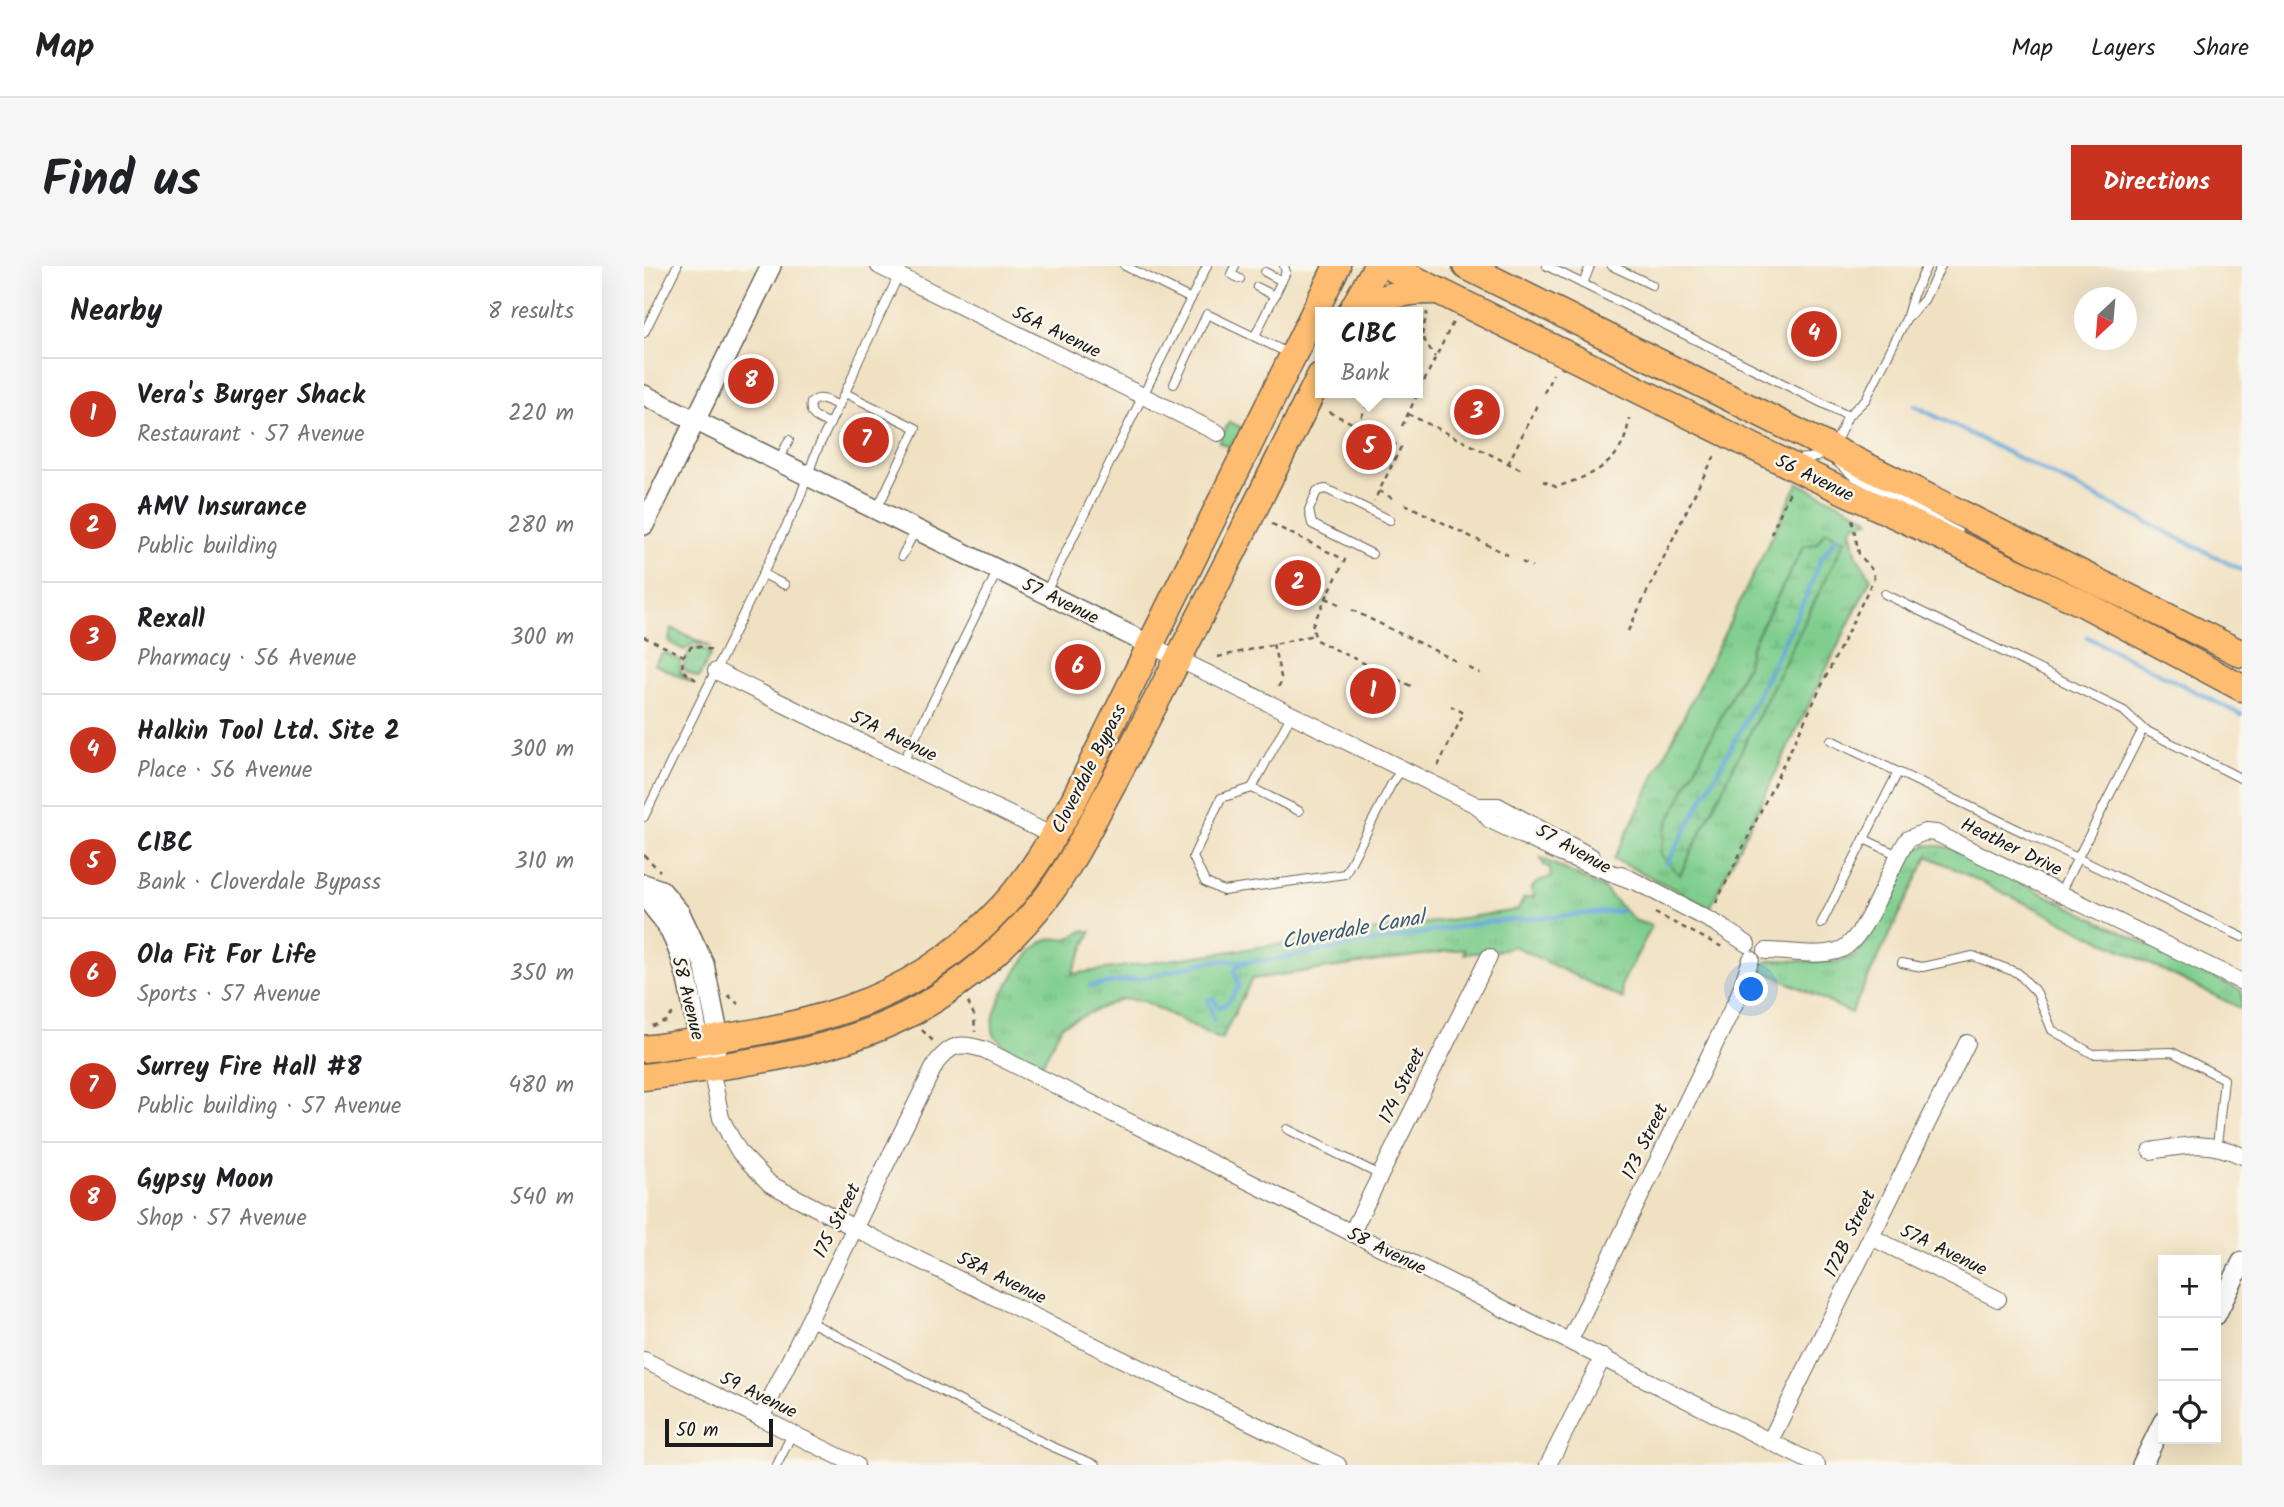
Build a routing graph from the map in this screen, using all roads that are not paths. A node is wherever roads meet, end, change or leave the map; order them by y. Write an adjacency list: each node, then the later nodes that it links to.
1 (771, 266): 43 (street)
2 (879, 266): 17 (street, 56A Avenue)
3 (1125, 266): 27 (lane)
4 (1207, 266): 27 (lane)
5 (1235, 266): 20 (lane)
6 (1284, 266): 21 (lane)
7 (1337, 266): 19 (highway, Cloverdale Bypass)
8 (1377, 266): 28 (highway)
9 (1388, 266): 26 (highway, 56 Avenue)
10 (1466, 266): 47 (highway, 56 Avenue)
11 (1547, 266): 22 (lane)
12 (1590, 266): 22 (lane)
13 (1612, 266): 23 (lane)
14 (1927, 266): 30 (lane)
15 (1941, 266): 30 (lane)
16 (674, 267): 31 (lane)
17 (901, 271): 35 (lane); 40 (street, 56A Avenue)
18 (1265, 272): 21 (lane)
19 (1321, 278): 33 (highway, Cloverdale Bypass)
20 (1240, 279)
21 (1282, 281): 25 (lane)
22 (1583, 284): 42 (lane)
23 (1652, 285)
24 (1257, 287): 25 (lane)
25 (1275, 296): 32 (lane)
26 (1433, 298): 29 (highway); 48 (highway, 56 Avenue)
27 (1191, 299): 40 (lane)
28 (1354, 307)
29 (1362, 307)
30 (1906, 319): 42 (lane)
31 (644, 333)
32 (1255, 336): 33 (lane); 36 (lane)
33 (1293, 355): 63 (highway, Cloverdale Bypass)
34 (842, 376): 35 (lane)
35 (852, 380): 38 (lane)
36 (1174, 384)
37 (1315, 386): 65 (highway, Cloverdale Bypass)
38 (845, 393): 41 (lane); 51 (lane)
39 (644, 395): 43 (street, 57 Avenue)
40 (1144, 397): 45 (street, 56A Avenue); 61 (lane)
41 (839, 406): 44 (lane); 44 (lane)
42 (1848, 416): 47 (lane)
43 (695, 419): 49 (street, 57 Avenue); 53 (street)
44 (830, 424): 50 (lane)
45 (1218, 433)
46 (789, 440): 49 (lane)
47 (1833, 448): 48 (lane); 55 (lane); 64 (highway, 56 Avenue)
48 (1771, 456): 55 (highway, 56 Avenue)
49 (779, 460): 50 (street, 57 Avenue)
50 (808, 475): 51 (street, 57 Avenue); 59 (lane)
51 (877, 509): 54 (street, 57 Avenue)
52 (1390, 520): 56 (lane)
53 (644, 525)
54 (916, 528): 57 (lane); 58 (street, 57 Avenue)
55 (1966, 549): 67 (highway, 56 Avenue)
56 (1372, 554)
57 (902, 556)
58 (998, 569): 61 (street, 57 Avenue); 71 (lane)
59 (762, 574): 60 (lane); 66 (lane)
60 (785, 585)
61 (1046, 592): 63 (street, 57 Avenue)
62 (1885, 594): 69 (lane)
63 (1150, 645): 65 (street, 57 Avenue); 79 (highway, Cloverdale Bypass)
64 (2242, 654)
65 (1179, 658): 68 (street, 57 Avenue); 96 (highway, Cloverdale Bypass)
66 (716, 671): 71 (street, 57A Avenue); 76 (lane)
67 (2242, 688)
68 (1292, 713): 72 (street, 57 Avenue); 75 (lane)
69 (2143, 729): 74 (lane); 82 (lane)
70 (1831, 740): 73 (lane)
71 (903, 762): 79 (street, 57A Avenue)
72 (1403, 768): 75 (lane); 88 (street, 57 Avenue)
73 (1898, 772): 80 (lane); 82 (lane)
74 (2242, 779)
75 (1252, 788): 77 (lane)
76 (647, 805): 78 (lane)
77 (1299, 811)
78 (644, 817)
79 (1053, 836): 93 (highway, Cloverdale Bypass)
80 (1864, 839): 81 (lane); 86 (lane)
81 (1898, 855): 85 (street, Heather Drive); 88 (street, Heather Drive)
82 (2077, 859): 85 (lane); 87 (lane)
83 (644, 884): 93 (street, 58 Avenue)
84 (644, 892): 93 (street, 58 Avenue)
85 (2060, 893): 91 (street, Heather Drive)
86 (1821, 924)
87 (2242, 937)
88 (1749, 952): 110 (street, 173 Street)
89 (1489, 957): 102 (street, 174 Street)
90 (1902, 963): 99 (lane)
91 (2242, 982)
92 (645, 1038): 93 (highway, Cloverdale Bypass)
93 (709, 1040): 96 (street, 58 Avenue)
94 (1967, 1043): 105 (street, 172B Street)
95 (955, 1046): 103 (street, 175 Street); 104 (street, 58 Avenue)
96 (711, 1068): 97 (highway, Cloverdale Bypass); 103 (street, 58A Avenue)
97 (644, 1077)
98 (1287, 1129): 102 (lane)
99 (2217, 1146): 100 (street); 101 (street)
100 (2151, 1151)
101 (2242, 1156)
102 (1380, 1175): 104 (street, 174 Street)
103 (856, 1228): 109 (street, 175 Street); 117 (street, 58A Avenue)
104 (1352, 1232): 110 (street, 58 Avenue)
105 (1871, 1237): 107 (street, 57A Avenue); 116 (street, 172B Street)
106 (2242, 1262): 108 (street)
107 (1998, 1299)
108 (2221, 1305)
109 (808, 1321): 113 (street, 175 Street); 120 (lane)
110 (1570, 1340): 111 (street, 58 Avenue)
111 (1603, 1357): 116 (street, 58 Avenue); 122 (street)
112 (644, 1360): 113 (street, 59 Avenue)
113 (761, 1418): 115 (street, 59 Avenue)
114 (2158, 1432): 124 (street)
115 (792, 1434): 118 (lane); 119 (street, 59 Avenue)
116 (1770, 1441): 123 (street, 58 Avenue)
117 (1317, 1460): 121 (street, 58A Avenue)
118 (777, 1465)
119 (856, 1465)
120 (1096, 1465)
121 (1338, 1465)
122 (1548, 1465)
123 (1818, 1465)
124 (2142, 1465)

